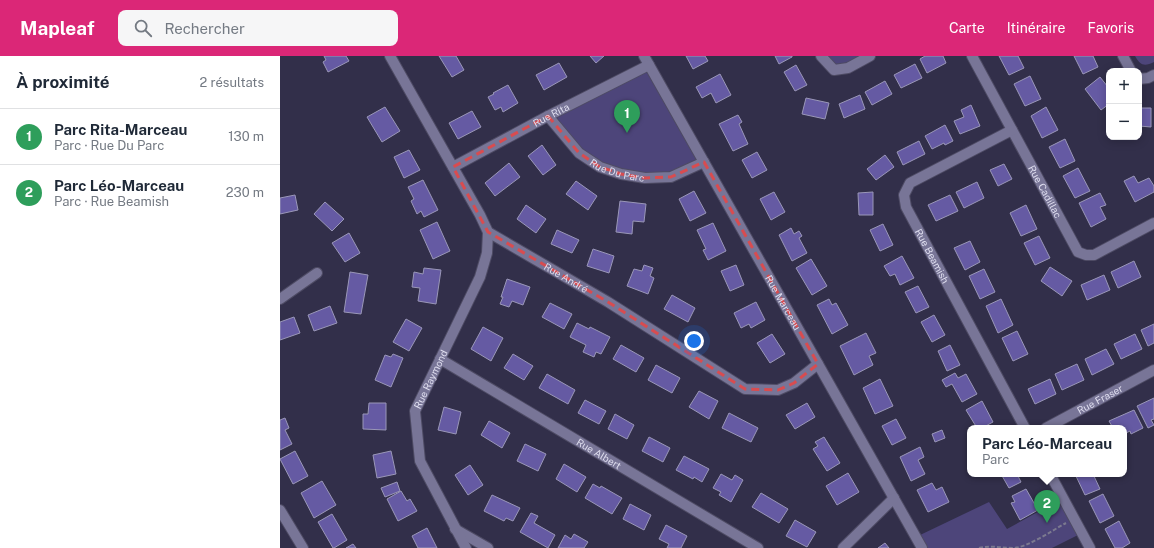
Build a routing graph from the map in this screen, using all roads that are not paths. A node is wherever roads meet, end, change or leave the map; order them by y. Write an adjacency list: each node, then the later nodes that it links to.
1 (390, 56): 13 (street)
2 (821, 56): 3 (street)
3 (870, 56)
4 (972, 56): 11 (street, Rue Cadillac)
5 (1123, 56): 7 (street)
6 (647, 60): 10 (street, Rue Rita); 12 (street, Rue Marceau)
7 (1129, 68)
8 (1154, 75): 9 (street)
9 (1142, 79)
10 (548, 116): 12 (street, Rue Du Parc); 13 (street, Rue Rita)
11 (1012, 130): 14 (street, Rue Cadillac); 21 (street, Rue Beamish)
12 (704, 162): 19 (street, Rue Marceau)
13 (453, 167): 15 (street)
14 (1154, 223)
15 (488, 232): 18 (street, Rue Raymond); 19 (street, Rue André)
16 (317, 274): 17 (street)
17 (280, 299)
18 (440, 359): 26 (street, Rue Raymond); 30 (street, Rue Albert)
19 (818, 364): 24 (street, Rue Marceau)
20 (1154, 370): 22 (street, Rue Fraser)
21 (1023, 425)
22 (1052, 425)
23 (1052, 477): 33 (street)
24 (894, 498): 31 (street); 32 (street, Rue Marceau)
25 (280, 510): 27 (street)
26 (455, 529): 28 (street, Rue Raymond); 29 (street)
27 (303, 548)
28 (466, 548)
29 (488, 548)
30 (758, 548)
31 (843, 548)
32 (922, 548)
33 (1090, 548)

